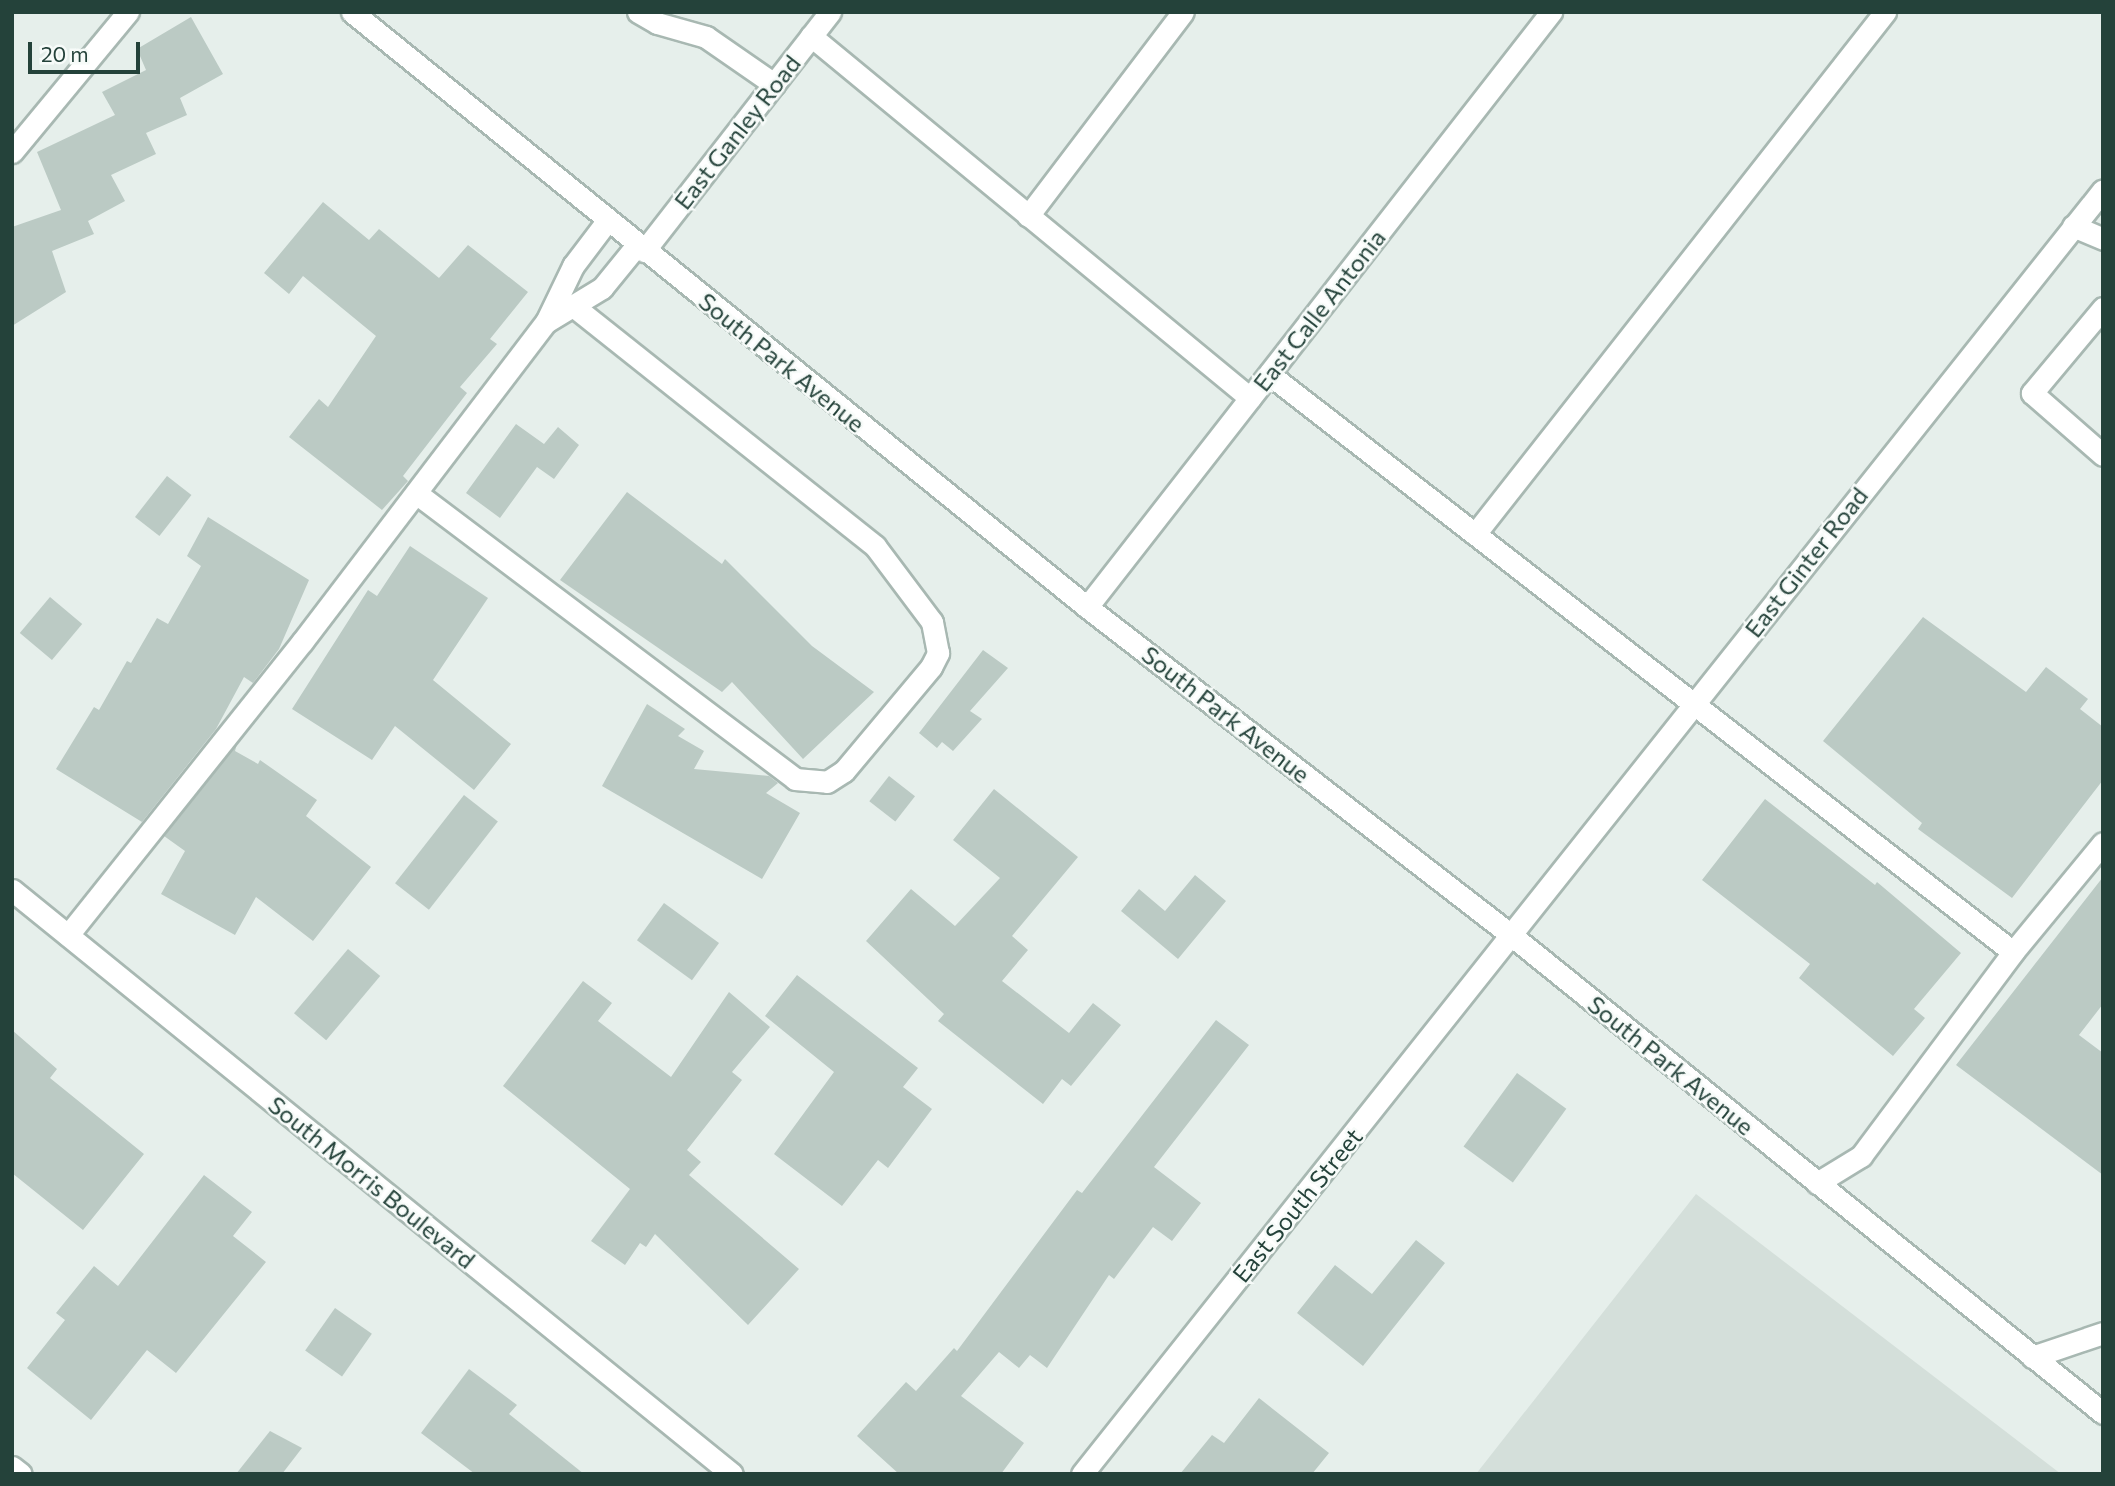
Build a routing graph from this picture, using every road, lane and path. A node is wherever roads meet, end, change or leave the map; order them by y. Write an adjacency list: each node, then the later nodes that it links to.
1 (128, 12): 10 (street)
2 (352, 12): 13 (street, South Park Avenue)
3 (638, 12): 9 (street)
4 (830, 12): 8 (street, East Ganley Road)
5 (1183, 12): 12 (street)
6 (1550, 12): 20 (street, East Calle Antonia)
7 (1885, 12): 24 (street)
8 (811, 36): 9 (street, East Ganley Road); 12 (street)
9 (774, 84): 16 (street, East Ganley Road)
10 (12, 152)
11 (2103, 190): 14 (street, East Ginter Road)
12 (1028, 216): 21 (street)
13 (607, 221): 16 (street, South Park Avenue); 19 (street)
14 (2073, 226): 15 (street); 26 (street, East Ginter Road)
15 (2103, 239)
16 (641, 248): 17 (street, East Ganley Road); 25 (street, South Park Avenue)
17 (573, 306): 19 (street, East Ganley Road); 23 (street)
18 (2103, 308): 22 (street)
19 (546, 322): 23 (street)
20 (1269, 374): 21 (street, East Calle Antonia); 24 (street)
21 (1250, 398): 25 (street, East Calle Antonia)
22 (2103, 454)
23 (416, 493): 29 (street)
24 (1475, 534): 26 (street)
25 (1087, 607): 30 (street, South Park Avenue)
26 (1693, 704): 30 (street, East Ginter Road); 31 (street)
27 (2103, 843): 31 (street)
28 (12, 890): 29 (street, South Morris Boulevard)
29 (68, 935): 38 (street, South Morris Boulevard)
30 (1511, 936): 32 (street, South Park Avenue); 39 (street, East South Street)
31 (2013, 952): 32 (street)
32 (1817, 1183): 34 (street, South Park Avenue)
33 (2103, 1333): 34 (street)
34 (2032, 1357): 35 (street, South Park Avenue)
35 (2103, 1413)
36 (12, 1467): 37 (street)
37 (21, 1474)
38 (732, 1474)
39 (1082, 1474)

